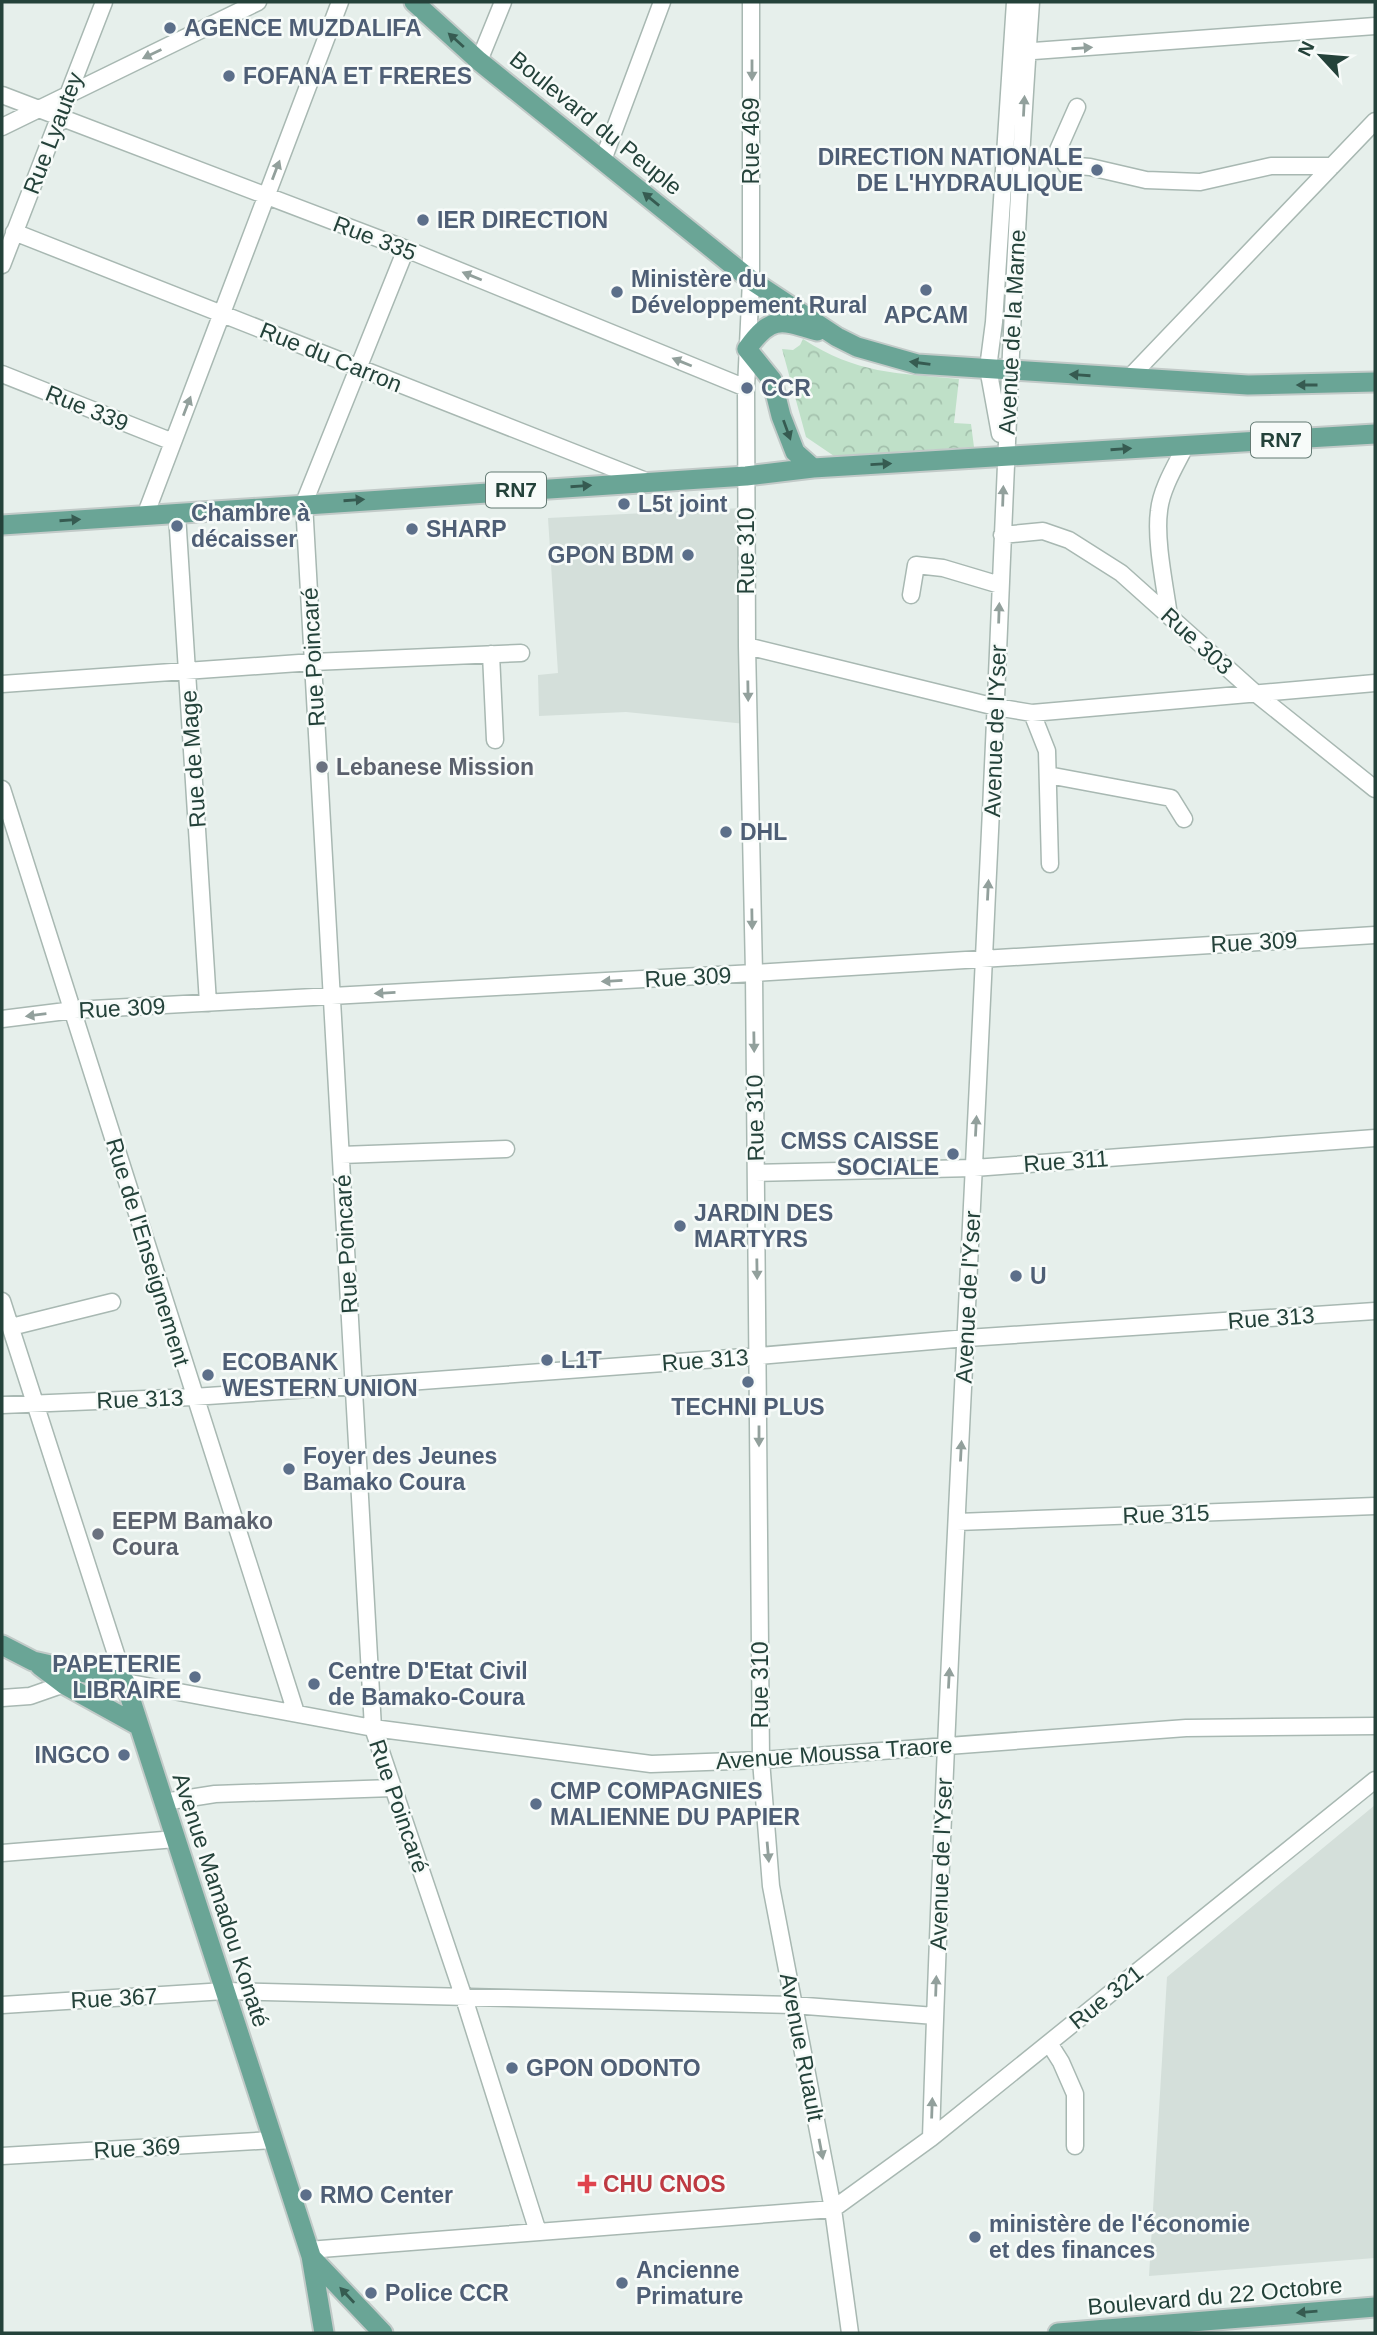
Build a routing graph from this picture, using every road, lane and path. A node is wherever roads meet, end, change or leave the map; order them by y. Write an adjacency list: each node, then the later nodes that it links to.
1 (104, 2): 14 (street, Rue Lyautey)
2 (258, 2): 14 (street, one-way to 14)
3 (340, 2): 22 (street, one-way to 3)
4 (414, 2): 12 (main road, Boulevard du Peuple, one-way to 4)
5 (503, 2): 12 (street)
6 (662, 2): 20 (street)
7 (751, 2): 26 (street, Rue 469, one-way to 26)
8 (1016, 2): 11 (street, Avenue de la Marne)
9 (1031, 2): 11 (street, Avenue de la Marne)
10 (1375, 26): 11 (street, one-way to 10)
11 (1020, 52): 31 (street, Avenue de la Marne); 32 (street, Avenue de la Marne, one-way to 11)
12 (479, 61): 20 (main road, Boulevard du Peuple)
13 (2, 95): 16 (street, Rue 335)
14 (67, 96): 16 (street); 17 (street, Rue Lyautey)
15 (1077, 107): 21 (street)
16 (39, 109): 17 (street, Rue 335); 19 (street)
17 (59, 117): 22 (street, Rue 335); 23 (street, Rue Lyautey)
18 (1375, 121): 21 (street)
19 (2, 128)
20 (603, 160): 26 (main road, Boulevard du Peuple, one-way to 20)
21 (1332, 166): 34 (street)
22 (266, 196): 24 (street, Rue 335); 27 (street)
23 (14, 232): 25 (street, Rue Lyautey); 27 (street, Rue du Carron)
24 (406, 249): 30 (street, Rue Poincaré); 36 (street, Rue 335, one-way to 24)
25 (2, 265)
26 (751, 279): 28 (main road, Boulevard du Peuple); 29 (street, Rue 469)
27 (221, 314): 30 (street, Rue du Carron); 38 (street, one-way to 27)
28 (837, 337): 29 (main road); 31 (main road, one-way to 28)
29 (747, 349): 36 (street, Rue 469); 41 (main road, one-way to 41)
30 (359, 368): 43 (street, Rue du Carron); 44 (street, Rue Poincaré)
31 (988, 368): 32 (main road); 40 (street, Avenue de la Marne)
32 (1011, 370): 34 (main road, one-way to 32); 40 (street, Avenue de la Marne)
33 (2, 374): 38 (street, Rue 339)
34 (1129, 378): 35 (main road, one-way to 34)
35 (1375, 382)
36 (746, 388): 42 (street, Rue 310)
37 (1375, 434): 39 (main road, RN7)
38 (173, 442): 46 (street)
39 (1186, 445): 40 (main road, RN7, one-way to 39); 51 (street)
40 (1004, 457): 41 (main road, RN7, one-way to 40); 48 (street, Avenue de l'Yser, one-way to 40)
41 (813, 468): 42 (main road, RN7)
42 (746, 476): 43 (main road, RN7); 52 (street, Rue 310)
43 (648, 482): 44 (main road, RN7, one-way to 43)
44 (304, 503): 45 (main road, RN7); 55 (street, Rue Poincaré)
45 (177, 514): 46 (main road, RN7); 56 (street, Rue de Mage)
46 (145, 516): 47 (main road, RN7, one-way to 46)
47 (2, 525)
48 (1002, 535): 49 (street, Avenue de l'Yser); 51 (street, Rue 303)
49 (1000, 585): 50 (street); 60 (street, Avenue de l'Yser, one-way to 49)
50 (911, 595)
51 (1169, 616): 59 (street, Rue 303)
52 (747, 646): 60 (street); 70 (street, Rue 310, one-way to 70)
53 (521, 653): 54 (street)
54 (491, 654): 55 (street); 62 (street)
55 (313, 662): 56 (street); 71 (street, Rue Poincaré)
56 (187, 670): 58 (street); 72 (street, Rue de Mage)
57 (1375, 682): 59 (street)
58 (2, 684)
59 (1254, 692): 61 (street); 65 (street, Rue 303)
60 (996, 707): 61 (street); 69 (street, Avenue de l'Yser, one-way to 60)
61 (1032, 713): 63 (street)
62 (495, 740)
63 (1048, 775): 66 (street); 67 (street)
64 (2, 789): 73 (street, Rue de l'Enseignement)
65 (1375, 789)
66 (1184, 819)
67 (1050, 864)
68 (1375, 935): 69 (street, Rue 309)
69 (984, 958): 70 (street, Rue 309); 78 (street, Avenue de l'Yser, one-way to 69)
70 (754, 974): 71 (street, Rue 309, one-way to 71); 79 (street, Rue 310, one-way to 79)
71 (332, 996): 72 (street, Rue 309); 77 (street, Rue Poincaré)
72 (208, 1003): 73 (street, Rue 309)
73 (74, 1010): 74 (street, Rue 309, one-way to 74); 87 (street, Rue de l'Enseignement)
74 (2, 1019)
75 (1375, 1138): 78 (street, Rue 311)
76 (506, 1149): 77 (street)
77 (341, 1155): 86 (street, Rue Poincaré)
78 (974, 1168): 79 (street, Rue 311); 84 (street, Avenue de l'Yser)
79 (756, 1173): 85 (street, Rue 310, one-way to 85)
80 (2, 1301): 83 (street)
81 (112, 1302): 83 (street)
82 (1375, 1311): 84 (street, Rue 313)
83 (10, 1327): 88 (street)
84 (967, 1338): 85 (street, Rue 313); 91 (street, Avenue de l'Yser, one-way to 84)
85 (758, 1356): 86 (street, Rue 313); 103 (street, Rue 310, one-way to 103)
86 (354, 1386): 87 (street, Rue 313); 101 (street, Rue Poincaré)
87 (193, 1397): 88 (street, Rue 313); 98 (street, Rue de l'Enseignement)
88 (35, 1403): 89 (street, Rue 313); 95 (street)
89 (2, 1405)
90 (1375, 1506): 91 (street, Rue 315)
91 (957, 1522): 102 (street, Avenue de l'Yser, one-way to 91)
92 (2, 1645): 93 (main road)
93 (33, 1661): 94 (main road); 96 (main road)
94 (88, 1674): 95 (main road); 96 (street)
95 (125, 1682): 98 (street, Avenue Moussa Traore); 99 (main road, Avenue Mamadou Konaté)
96 (65, 1685): 97 (street); 99 (main road)
97 (2, 1698)
98 (296, 1713): 101 (street, Avenue Moussa Traore)
99 (139, 1726): 106 (main road, Avenue Mamadou Konaté)
100 (1375, 1726): 102 (street, Avenue Moussa Traore)
101 (373, 1728): 103 (street, Avenue Moussa Traore); 105 (street, Rue Poincaré)
102 (946, 1746): 103 (street, Avenue Moussa Traore); 113 (street, Avenue de l'Yser, one-way to 102)
103 (761, 1760): 112 (street, Avenue Ruault, one-way to 112)
104 (1375, 1780): 114 (street, Rue 321)
105 (393, 1788): 106 (street); 110 (street, Rue Poincaré)
106 (164, 1802): 107 (main road, Avenue Mamadou Konaté)
107 (176, 1839): 108 (street); 109 (main road, Avenue Mamadou Konaté)
108 (2, 1853)
109 (225, 1991): 110 (street, Rue 367); 111 (street, Rue 367); 116 (main road, Avenue Mamadou Konaté)
110 (464, 1998): 112 (street, Rue 367); 120 (street, Rue Poincaré)
111 (2, 2005)
112 (793, 2005): 113 (street, Rue 367); 119 (street, Avenue Ruault, one-way to 119)
113 (935, 2015): 115 (street, Avenue de l'Yser, one-way to 113)
114 (1049, 2043): 115 (street, Rue 321); 117 (street)
115 (931, 2138): 119 (street, Rue 321)
116 (273, 2140): 118 (street, Rue 369); 121 (main road, Avenue Mamadou Konaté)
117 (1075, 2146)
118 (2, 2156)
119 (833, 2209): 120 (street); 125 (street, Avenue Ruault)
120 (538, 2232): 121 (street)
121 (309, 2253): 123 (main road, Avenue Mamadou Konaté); 124 (main road, Avenue Mamadou Konaté, one-way to 121)
122 (1375, 2307): 126 (main road, Boulevard du 22 Octobre, one-way to 126)
123 (324, 2333)
124 (383, 2333)
125 (850, 2333)
126 (1058, 2333)

